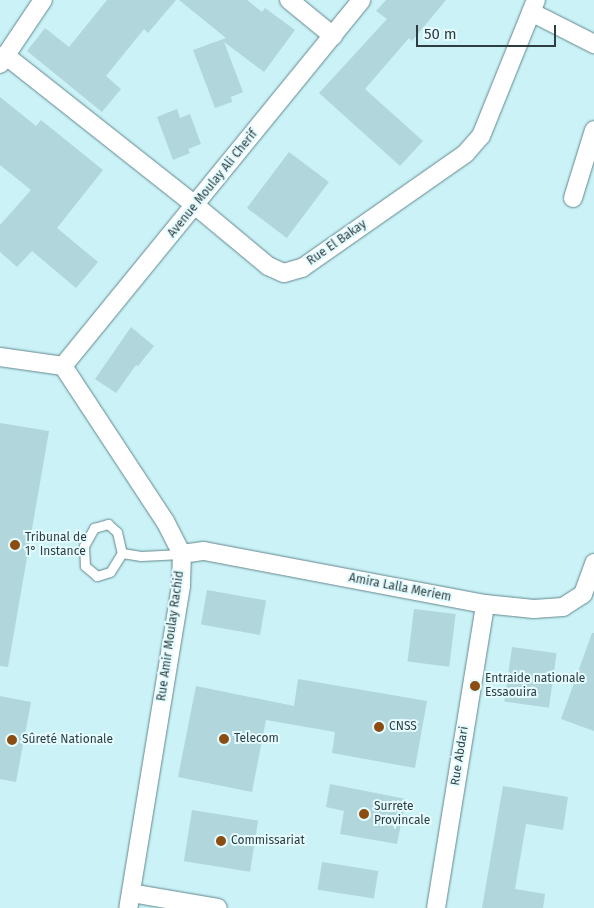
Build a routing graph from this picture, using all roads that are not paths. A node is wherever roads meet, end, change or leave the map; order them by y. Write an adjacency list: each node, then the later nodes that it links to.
1 (43, 0): 7 (street, Rue El Bakay)
2 (289, 0): 5 (street)
3 (361, 0): 5 (street, Avenue Moulay Ali Cherif)
4 (533, 6): 6 (street); 10 (street, Rue El Bakay)
5 (333, 36): 10 (street, Avenue Moulay Ali Cherif)
6 (594, 44)
7 (2, 60): 10 (street, Rue El Bakay)
8 (594, 132): 9 (street)
9 (573, 198)
10 (196, 206): 12 (street, Avenue Moulay Ali Cherif)
11 (0, 357): 12 (street)
12 (63, 366): 14 (street, Rue Amir Moulay Rachid)
13 (122, 553): 13 (lane); 14 (lane)
14 (182, 554): 16 (street, Amira Lalla Meriem); 17 (street, Rue Amir Moulay Rachid)
15 (594, 564): 16 (street, Amira Lalla Meriem)
16 (485, 604): 19 (street, Rue Abdari)
17 (130, 901): 18 (street)
18 (218, 908)
19 (436, 908)

